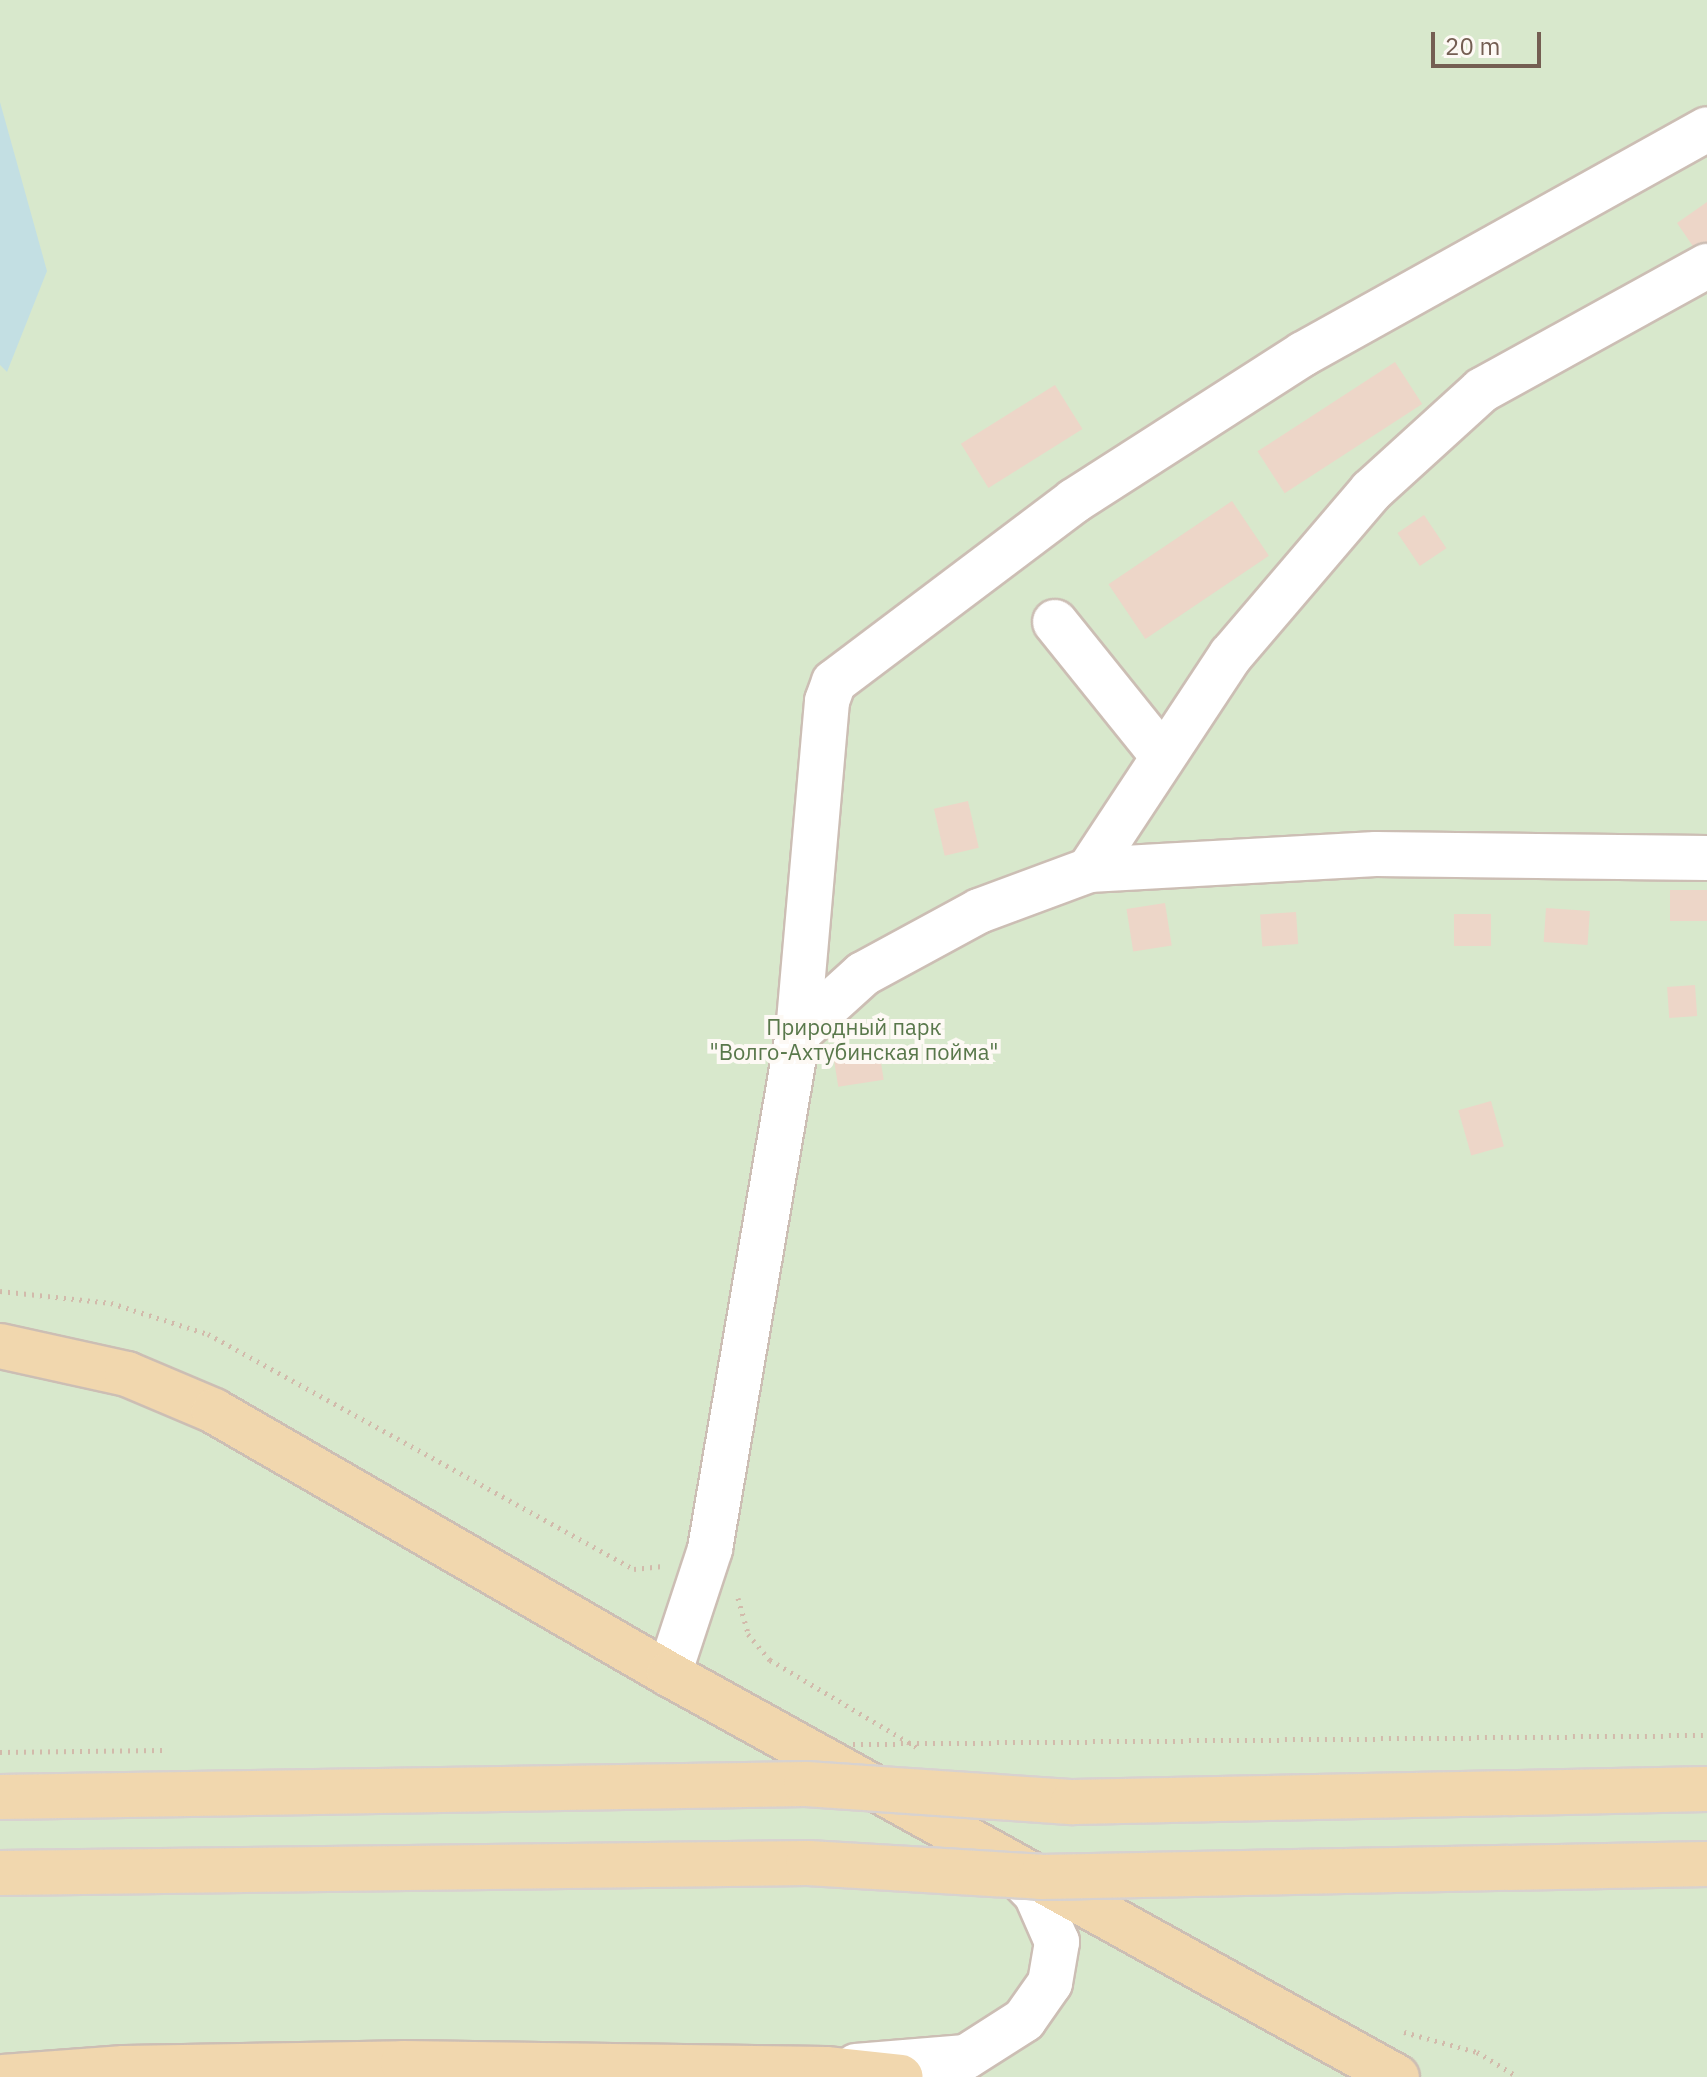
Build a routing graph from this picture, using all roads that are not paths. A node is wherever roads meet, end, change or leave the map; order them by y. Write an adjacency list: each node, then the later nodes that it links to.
1 (1707, 129): 7 (street)
2 (1707, 266): 4 (street)
3 (1055, 622): 4 (street)
4 (1162, 755): 6 (street)
5 (1707, 858): 6 (street)
6 (1089, 870): 7 (street)
7 (798, 1033): 9 (street)
8 (0, 1346): 9 (main road)
9 (669, 1674): 12 (main road)
10 (1707, 1789): 11 (main road, bridge)
11 (0, 1797)
12 (990, 1847): 16 (street); 21 (main road)
13 (1707, 1864): 14 (main road, bridge)
14 (0, 1873)
15 (124, 2068): 17 (main road); 18 (main road); 19 (street)
16 (826, 2069): 17 (main road); 20 (main road)
17 (629, 2072)
18 (3, 2077)
19 (190, 2077)
20 (901, 2077)
21 (1397, 2077)

